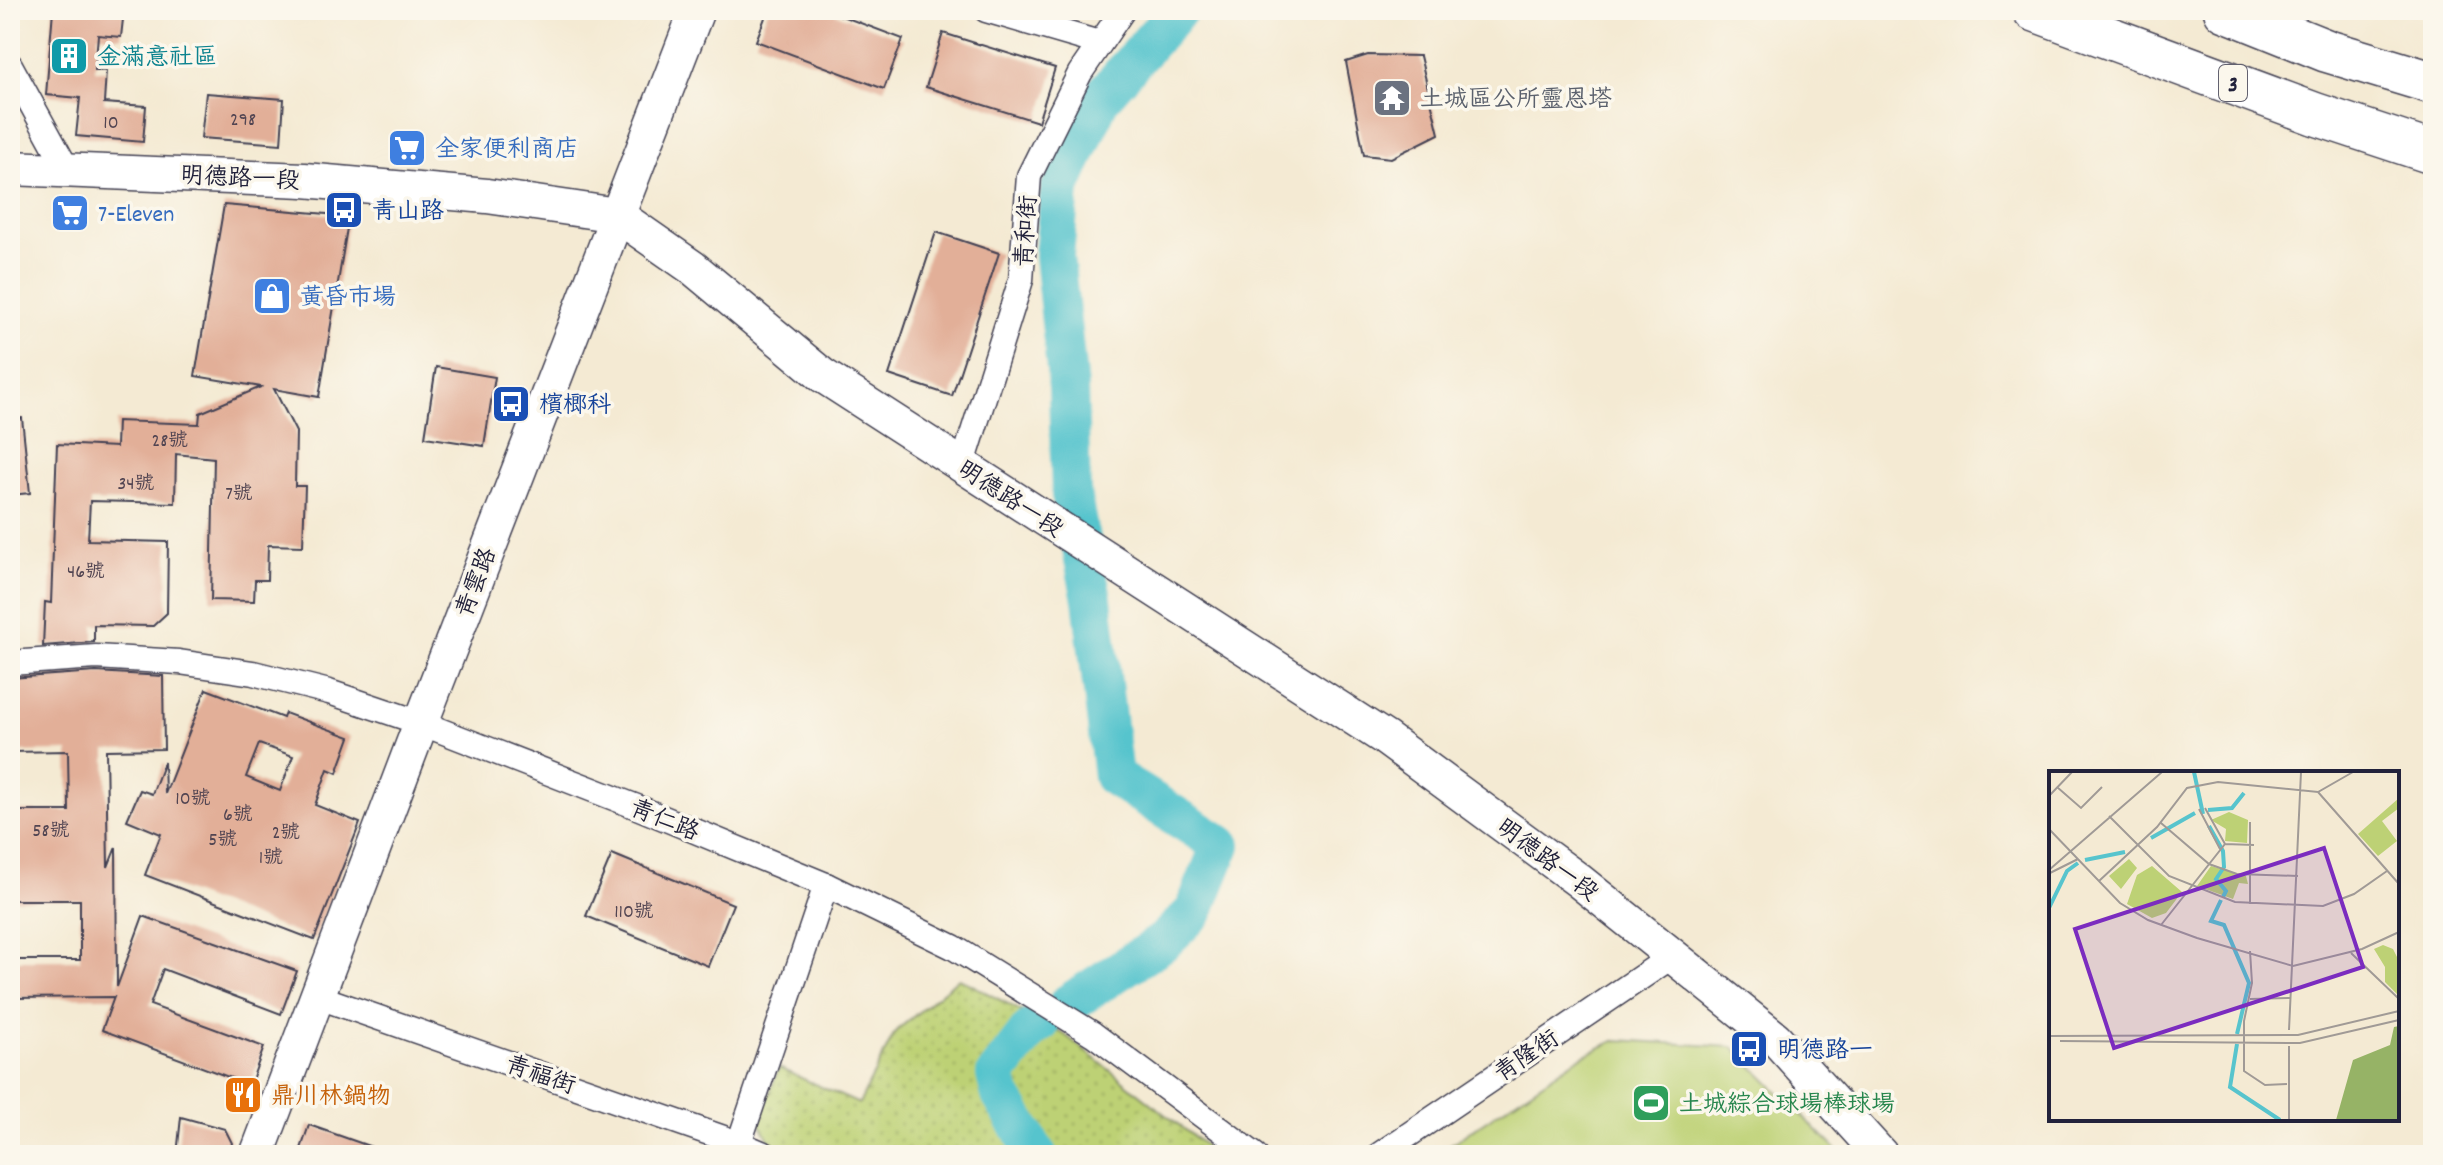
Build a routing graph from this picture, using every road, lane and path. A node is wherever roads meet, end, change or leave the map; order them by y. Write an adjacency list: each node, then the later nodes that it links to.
1 (697, 10): 12 (street, 青雲路)
2 (986, 10): 6 (street)
3 (1123, 10): 6 (street, 青和街)
4 (2034, 10): 9 (highway, 3)
5 (2225, 10): 8 (highway)
6 (1099, 43): 13 (street, 青和街)
7 (10, 65): 11 (street)
8 (2433, 83)
9 (2433, 153)
10 (10, 168): 11 (street, 明德路一段)
11 (67, 169): 12 (street, 明德路一段)
12 (617, 215): 13 (street, 明德路一段); 15 (street, 青雲路)
13 (962, 467): 17 (street, 明德路一段)
14 (10, 663): 15 (street, 青仁路)
15 (421, 723): 16 (street, 青仁路); 18 (street, 青雲路)
16 (826, 885): 19 (street); 22 (street, 青仁路)
17 (1674, 955): 23 (street, 青隆街); 24 (street, 明德路一段)
18 (316, 996): 19 (street, 青福街); 20 (street, 青雲路)
19 (736, 1149): 21 (street, 青福街)
20 (257, 1155)
21 (766, 1155)
22 (1255, 1155)
23 (1379, 1155)
24 (1881, 1155)

